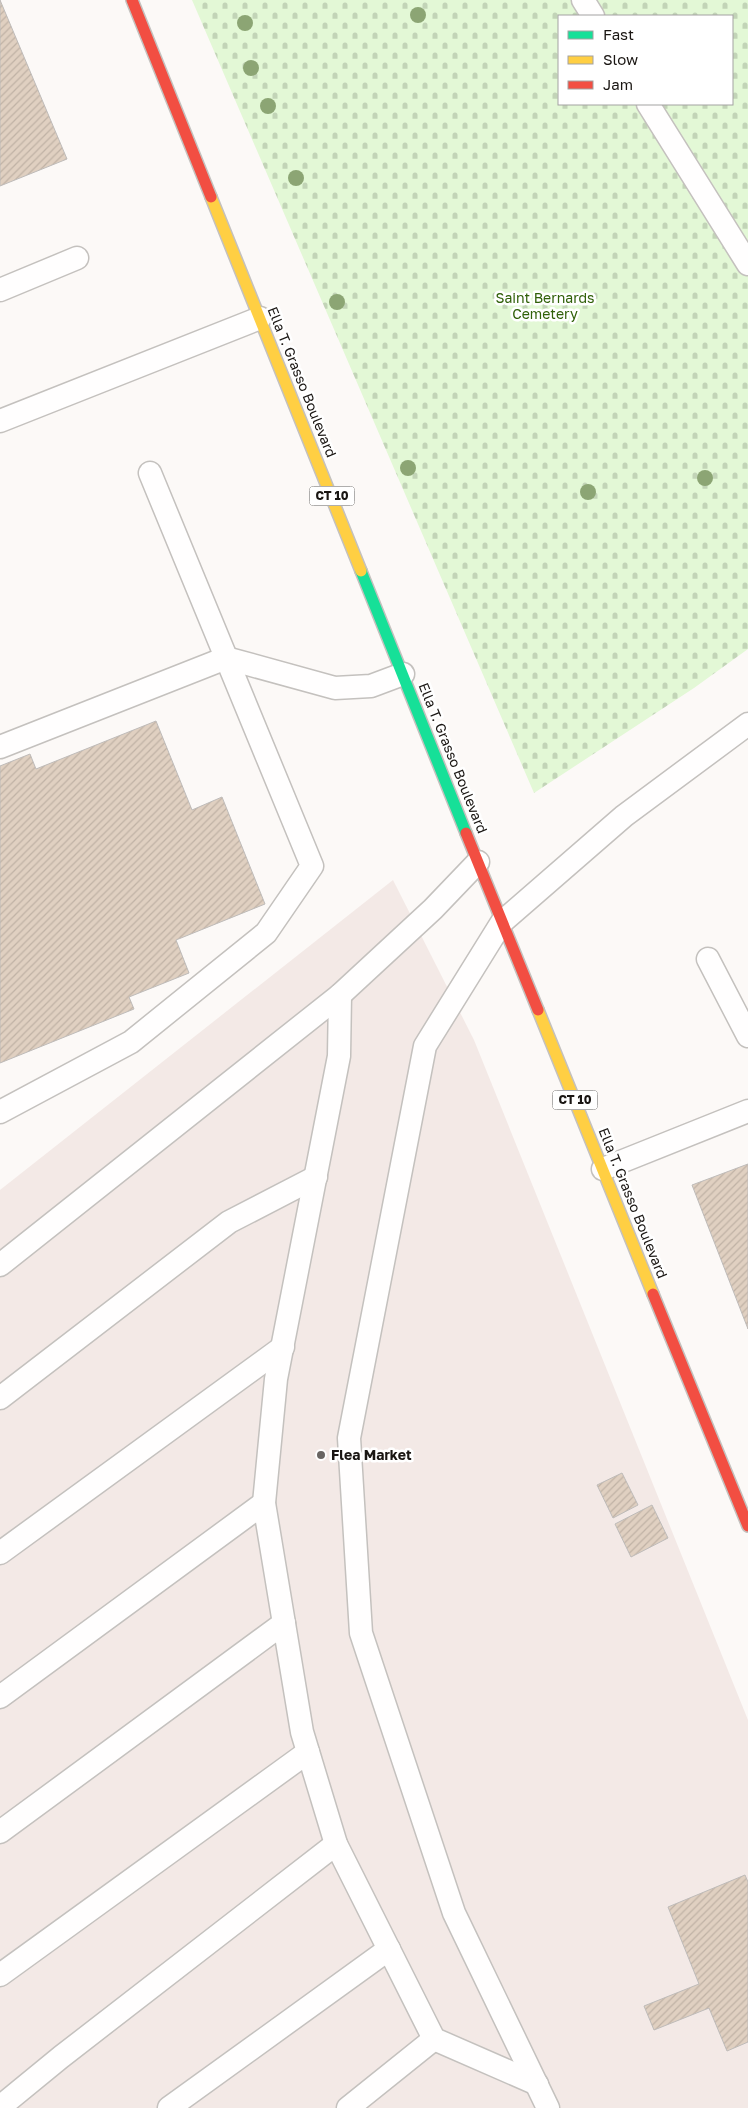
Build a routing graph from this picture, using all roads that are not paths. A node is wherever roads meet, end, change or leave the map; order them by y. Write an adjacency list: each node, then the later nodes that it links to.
1 (132, 0): 8 (main road, Ella T. Grasso Boulevard / CT 10)
2 (582, 0): 3 (lane)
3 (592, 15)
4 (649, 105): 6 (lane)
5 (77, 258): 7 (lane)
6 (748, 264)
7 (0, 290)
8 (260, 318): 9 (lane); 12 (main road, Ella T. Grasso Boulevard / CT 10)
9 (0, 421)
10 (150, 473): 11 (lane)
11 (226, 658): 12 (lane); 14 (lane); 21 (lane)
12 (402, 674): 15 (main road, Ella T. Grasso Boulevard / CT 10)
13 (748, 724): 16 (lane)
14 (0, 748)
15 (478, 862): 16 (main road, Ella T. Grasso Boulevard / CT 10); 18 (lane)
16 (502, 922): 22 (main road, Ella T. Grasso Boulevard / CT 10); 38 (lane)
17 (708, 959): 19 (lane)
18 (340, 995): 23 (lane); 24 (lane)
19 (748, 1036)
20 (748, 1111): 22 (lane)
21 (0, 1112)
22 (603, 1169): 28 (main road, Ella T. Grasso Boulevard / CT 10)
23 (316, 1177): 25 (lane); 26 (lane)
24 (0, 1265)
25 (283, 1347): 27 (lane); 29 (lane)
26 (0, 1398)
27 (264, 1503): 30 (lane); 31 (lane)
28 (748, 1526)
29 (0, 1554)
30 (284, 1623): 32 (lane); 33 (lane)
31 (0, 1697)
32 (308, 1752): 34 (lane); 36 (lane)
33 (0, 1832)
34 (336, 1844): 35 (lane); 39 (lane)
35 (389, 1950): 37 (lane); 40 (lane)
36 (0, 1975)
37 (434, 2039): 38 (lane); 41 (lane)
38 (537, 2084): 42 (lane)
39 (0, 2107)
40 (169, 2108)
41 (348, 2108)
42 (548, 2108)

